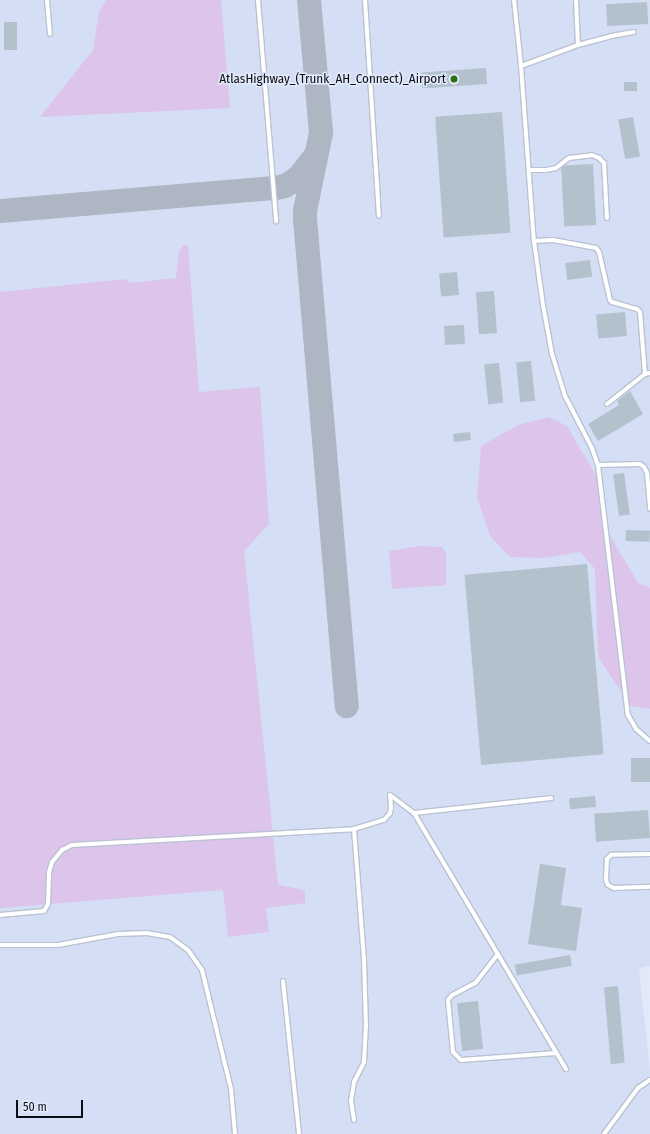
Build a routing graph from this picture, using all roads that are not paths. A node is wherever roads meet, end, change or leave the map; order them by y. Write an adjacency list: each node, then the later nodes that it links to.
1 (47, 0): 7 (lane)
2 (258, 0): 13 (lane)
3 (365, 0): 11 (lane)
4 (514, 0): 9 (lane)
5 (576, 0): 8 (lane)
6 (634, 32): 8 (lane)
7 (50, 34)
8 (578, 45): 9 (lane)
9 (521, 66): 10 (lane)
10 (528, 170): 12 (lane); 14 (lane)
11 (379, 216)
12 (607, 218)
13 (276, 221)
14 (534, 241): 15 (lane); 17 (lane)
15 (648, 374): 16 (lane)
16 (607, 404)
17 (598, 465): 18 (lane); 19 (lane)
18 (650, 509)
19 (650, 741)
20 (551, 798): 21 (lane)
21 (414, 813): 22 (lane); 27 (lane)
22 (354, 829): 25 (lane); 32 (lane)
23 (650, 854): 24 (lane)
24 (650, 887)
25 (0, 916)
26 (0, 945): 33 (lane)
27 (498, 954): 29 (lane); 29 (lane)
28 (283, 981): 34 (lane)
29 (556, 1053): 30 (lane)
30 (566, 1069)
31 (650, 1080): 35 (lane)
32 (354, 1120)
33 (235, 1134)
34 (299, 1134)
35 (604, 1134)

